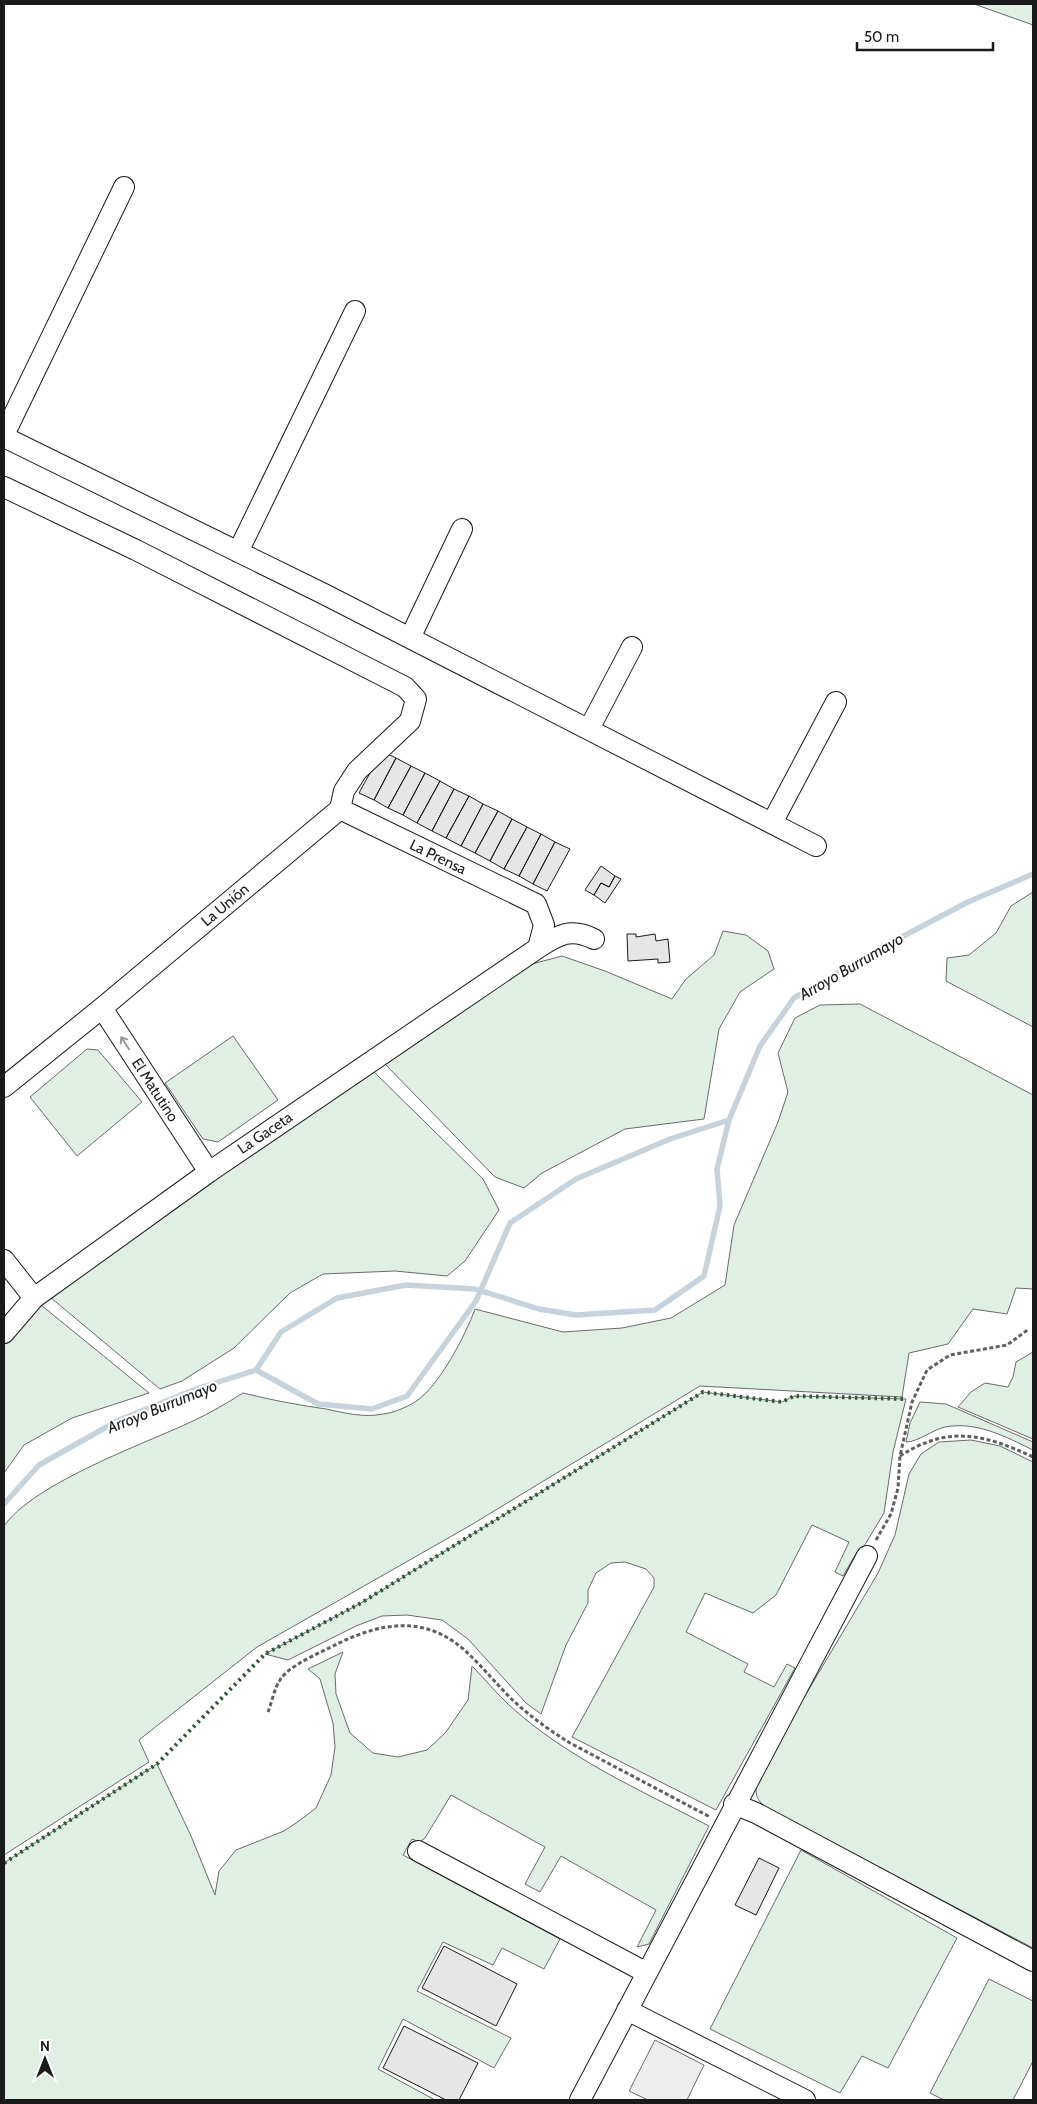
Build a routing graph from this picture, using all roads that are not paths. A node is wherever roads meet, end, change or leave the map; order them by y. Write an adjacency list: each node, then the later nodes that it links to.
1 (124, 188): 3 (street)
2 (356, 311): 6 (street)
3 (4, 436): 6 (street)
4 (4, 487): 11 (street)
5 (462, 529): 7 (street)
6 (238, 552): 7 (street)
7 (410, 638): 10 (street)
8 (632, 647): 10 (street)
9 (836, 702): 12 (street)
10 (589, 729): 12 (street)
11 (340, 809): 15 (street, La Prensa); 16 (street, La Unión)
12 (772, 823): 13 (street)
13 (816, 846)
14 (594, 939): 15 (street, La Gaceta)
15 (538, 948): 18 (street, La Gaceta)
16 (102, 1008): 17 (street, La Unión); 18 (street, El Matutino, one-way to 16)
17 (4, 1087)
18 (209, 1172): 20 (street, La Gaceta)
19 (4, 1260): 20 (street)
20 (34, 1298): 21 (street, La Gaceta)
21 (4, 1333)
22 (867, 1556): 23 (street)
23 (734, 1804): 25 (street); 26 (street)
24 (418, 1851): 26 (street)
25 (1033, 1961)
26 (646, 1973): 27 (street)
27 (627, 2010): 28 (street); 29 (street)
28 (580, 2100)
29 (805, 2100)

